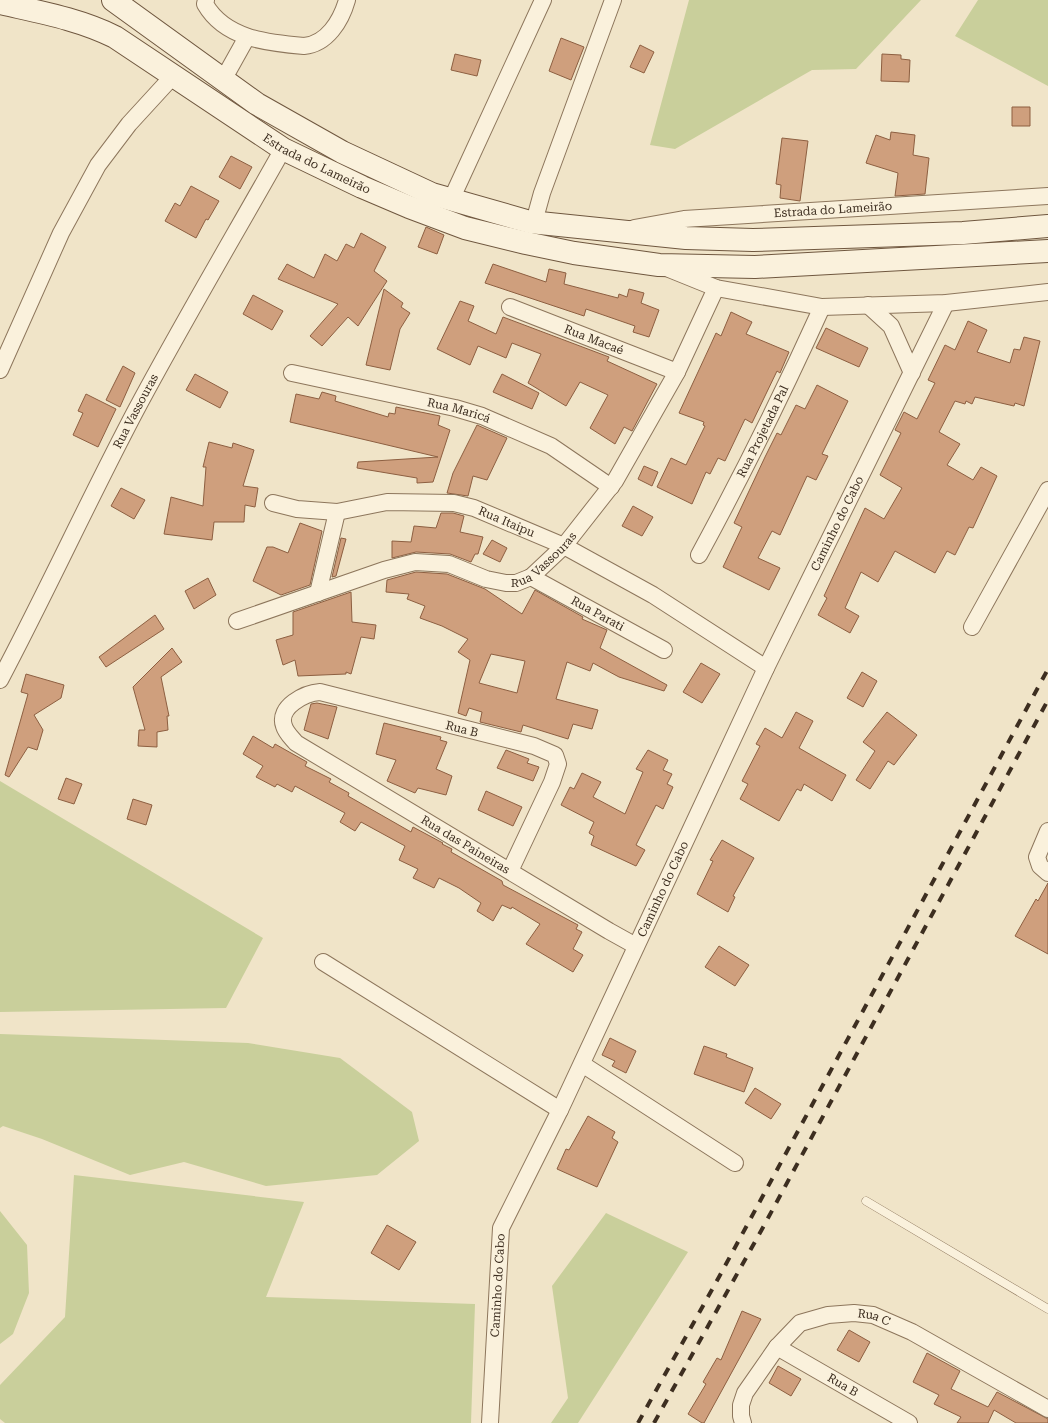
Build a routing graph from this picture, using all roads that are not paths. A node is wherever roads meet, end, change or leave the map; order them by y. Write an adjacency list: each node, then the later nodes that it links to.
1 (113, 0): 9 (main road, Estrada do Lameirão)
2 (206, 0): 7 (street)
3 (347, 0): 7 (street)
4 (543, 0): 12 (street)
5 (613, 0): 13 (street)
6 (0, 3): 8 (main road, Estrada do Lameirão)
7 (247, 37): 9 (street)
8 (173, 76): 10 (main road, Estrada do Lameirão); 24 (street)
9 (223, 80): 12 (main road, Estrada do Lameirão)
10 (283, 149): 17 (main road, Estrada do Lameirão); 40 (street, Rua Vassouras)
11 (1048, 196): 15 (street, Estrada do Lameirão)
12 (451, 200): 13 (main road, Estrada do Lameirão)
13 (534, 222): 15 (main road, Estrada do Lameirão)
14 (1048, 226): 15 (main road, Estrada do Lameirão)
15 (620, 232)
16 (1048, 251): 17 (main road, Estrada do Lameirão)
17 (658, 265): 18 (street, Estrada do Lameirão)
18 (716, 288): 23 (street, Estrada do Lameirão); 25 (street, Rua Vassouras)
19 (1048, 292): 20 (street, Estrada do Lameirão)
20 (946, 303): 21 (street, Estrada do Lameirão); 27 (street, Caminho do Cabo)
21 (868, 306): 23 (street, Estrada do Lameirão); 27 (street)
22 (510, 307): 25 (street, Rua Macaé)
23 (822, 307): 33 (street, Rua Projetada Pal)
24 (0, 370)
25 (677, 372): 28 (street, Rua Vassouras)
26 (292, 373): 28 (street, Rua Maricá)
27 (912, 373): 39 (street, Caminho do Cabo)
28 (611, 486): 32 (street, Rua Vassouras)
29 (1048, 490): 37 (street)
30 (273, 503): 31 (street, Rua Itaipu)
31 (337, 512): 32 (street, Rua Itaipu); 35 (street)
32 (564, 546): 34 (street, Rua Vassouras); 39 (street, Rua Itaipu)
33 (699, 555)
34 (531, 577): 35 (street, Rua Vassouras); 38 (street, Rua Parati)
35 (318, 593): 36 (street, Rua Vassouras)
36 (237, 621)
37 (972, 627)
38 (664, 650)
39 (766, 668): 45 (street, Caminho do Cabo)
40 (0, 680)
41 (296, 742): 43 (street, Rua das Paineiras); 43 (street, Rua B)
42 (1048, 831): 44 (street)
43 (510, 871): 45 (street, Rua das Paineiras)
44 (1048, 873)
45 (636, 946): 47 (street, Caminho do Cabo)
46 (323, 962): 48 (street)
47 (582, 1064): 48 (street, Caminho do Cabo); 49 (street)
48 (560, 1110): 54 (street, Caminho do Cabo)
49 (735, 1163)
50 (866, 1202): 51 (lane)
51 (1048, 1309)
52 (777, 1347): 53 (street, Rua C); 55 (street, Rua C); 56 (street, Rua B)
53 (1048, 1409)
54 (490, 1423)
55 (743, 1423)
56 (909, 1423)

